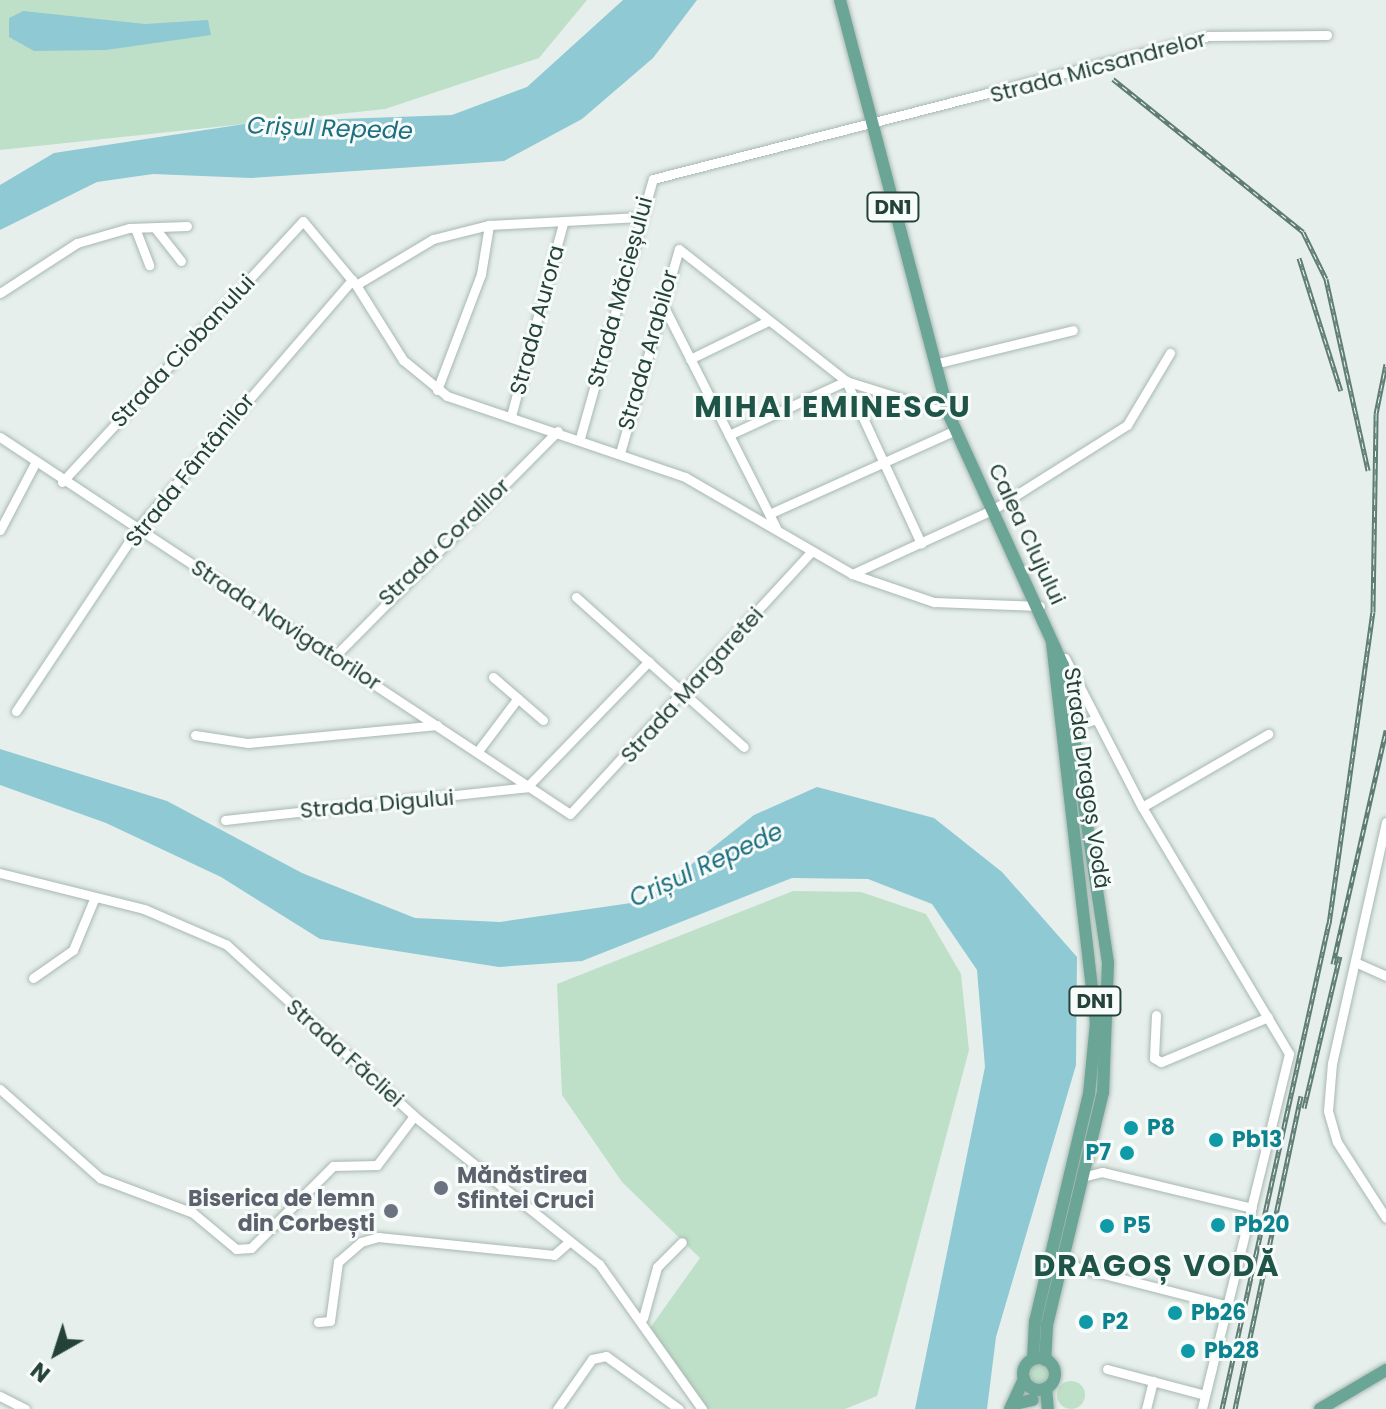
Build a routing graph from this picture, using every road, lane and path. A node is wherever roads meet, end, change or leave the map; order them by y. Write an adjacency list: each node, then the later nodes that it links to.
1 (840, 0): 3 (main road, Calea Clujului / DN1)
2 (1327, 35): 3 (street, Strada Micsandrelor)
3 (873, 128): 4 (street, Strada Măcieșului); 19 (main road, Calea Clujului / DN1)
4 (640, 217): 5 (street, Strada Fântânilor); 28 (street, Strada Măcieșului)
5 (563, 223): 6 (street, Strada Fântânilor); 23 (street, Strada Aurora)
6 (489, 225): 12 (street, Strada Fântânilor); 21 (street)
7 (187, 226): 9 (street)
8 (135, 228): 9 (street); 11 (street); 13 (street)
9 (155, 228): 10 (street)
10 (181, 261)
11 (149, 265)
12 (354, 282): 21 (street); 32 (street, Strada Ciobanului); 35 (street, Strada Fântânilor)
13 (0, 293)
14 (662, 303): 15 (street, Strada Arabilor); 18 (street); 29 (street, Strada Arabilor)
15 (768, 321): 18 (street); 20 (street)
16 (1073, 330): 19 (street)
17 (1170, 353): 33 (street)
18 (690, 359): 26 (street)
19 (934, 364): 22 (main road, Calea Clujului / DN1)
20 (846, 381): 22 (street); 26 (street); 30 (street)
21 (437, 390): 23 (street)
22 (948, 413): 24 (main road, Calea Clujului / DN1)
23 (511, 416): 25 (street)
24 (956, 430): 30 (street); 33 (main road, Calea Clujului / DN1)
25 (558, 431): 28 (street); 44 (street, Strada Coralilor)
26 (729, 435): 34 (street)
27 (0, 438): 31 (street, Strada Navigatorilor)
28 (580, 438): 29 (street)
29 (620, 453): 37 (street)
30 (882, 462): 34 (street); 38 (street)
31 (34, 465): 32 (street, Strada Navigatorilor); 36 (street)
32 (62, 482): 35 (street, Strada Navigatorilor)
33 (994, 509): 38 (street); 42 (main road, Calea Clujului / DN1)
34 (769, 514): 37 (street)
35 (138, 528): 44 (street, Strada Navigatorilor); 50 (street, Strada Fântânilor)
36 (0, 530)
37 (777, 531): 39 (street)
38 (921, 543): 40 (street)
39 (810, 553): 40 (street); 48 (street, Strada Margaretei)
40 (852, 574): 42 (street)
41 (576, 597): 45 (street)
42 (1040, 606): 43 (main road, Calea Clujului / DN1)
43 (1053, 640): 46 (main road, Strada Dragoș Vodă / DN1); 51 (street, Calea Clujului); 54 (main road, Strada Dragoș Vodă / DN1)
44 (334, 657): 53 (street, Strada Navigatorilor)
45 (649, 661): 48 (street); 60 (street)
46 (1051, 671): 54 (main road); 57 (main road, Strada Dragoș Vodă / DN1)
47 (493, 677): 49 (street)
48 (686, 694): 58 (street); 62 (street, Strada Margaretei)
49 (518, 698): 52 (street); 59 (street)
50 (16, 711)
51 (1096, 719): 54 (street); 61 (street, Calea Clujului)
52 (543, 720)
53 (437, 725): 56 (street); 59 (street, Strada Navigatorilor)
54 (1072, 727): 57 (main road, Strada Dragoș Vodă / DN1)
55 (1268, 734): 61 (street)
56 (195, 735)
57 (1068, 744): 74 (main road, Strada Dragoș Vodă / DN1); 87 (main road, Strada Dragoș Vodă / DN1)
58 (744, 747)
59 (478, 751): 60 (street, Strada Navigatorilor)
60 (527, 787): 62 (street, Strada Navigatorilor); 63 (street, Strada Digului)
61 (1142, 807): 71 (street, Calea Clujului)
62 (570, 814)
63 (225, 820)
64 (1386, 822): 67 (street)
65 (0, 873): 66 (street, Strada Făcliei)
66 (95, 897): 69 (street); 73 (street, Strada Făcliei)
67 (1355, 962): 68 (street); 78 (street)
68 (1386, 976)
69 (33, 978)
70 (1156, 1015): 71 (street)
71 (1268, 1017): 77 (street, Calea Clujului)
72 (0, 1089): 73 (street)
73 (414, 1116): 79 (street, Strada Făcliei)
74 (1087, 1159): 75 (street); 76 (main road, Strada Dragoș Vodă / DN1)
75 (1102, 1172): 76 (street); 77 (street)
76 (1082, 1177): 81 (main road, Strada Dragoș Vodă / DN1)
77 (1252, 1208): 84 (street)
78 (1386, 1218)
79 (570, 1241): 85 (street, Strada Făcliei); 86 (street)
80 (682, 1242): 85 (street)
81 (1064, 1253): 82 (street); 83 (main road, Strada Dragoș Vodă / DN1)
82 (1076, 1267): 83 (street); 84 (street)
83 (1058, 1278): 87 (main road, Strada Dragoș Vodă / DN1)
84 (1225, 1305): 92 (street)
85 (643, 1318): 98 (street, Strada Făcliei)
86 (318, 1322)
87 (1039, 1360): 91 (main road, Strada Dragoș Vodă / DN1); 91 (main road, Strada Dragoș Vodă / DN1)
88 (1107, 1369): 90 (street)
89 (1386, 1370): 102 (main road)
90 (1153, 1381): 92 (street); 100 (street)
91 (1034, 1392): 94 (main road); 99 (main road, Strada Dragoș Vodă / DN1)
92 (1205, 1395): 101 (street)
93 (0, 1396): 95 (street)
94 (1013, 1407)
95 (25, 1409)
96 (557, 1409): 97 (street)
97 (679, 1409)
98 (702, 1409)
99 (1048, 1409)
100 (1146, 1409)
101 (1202, 1409)
102 (1320, 1409)

